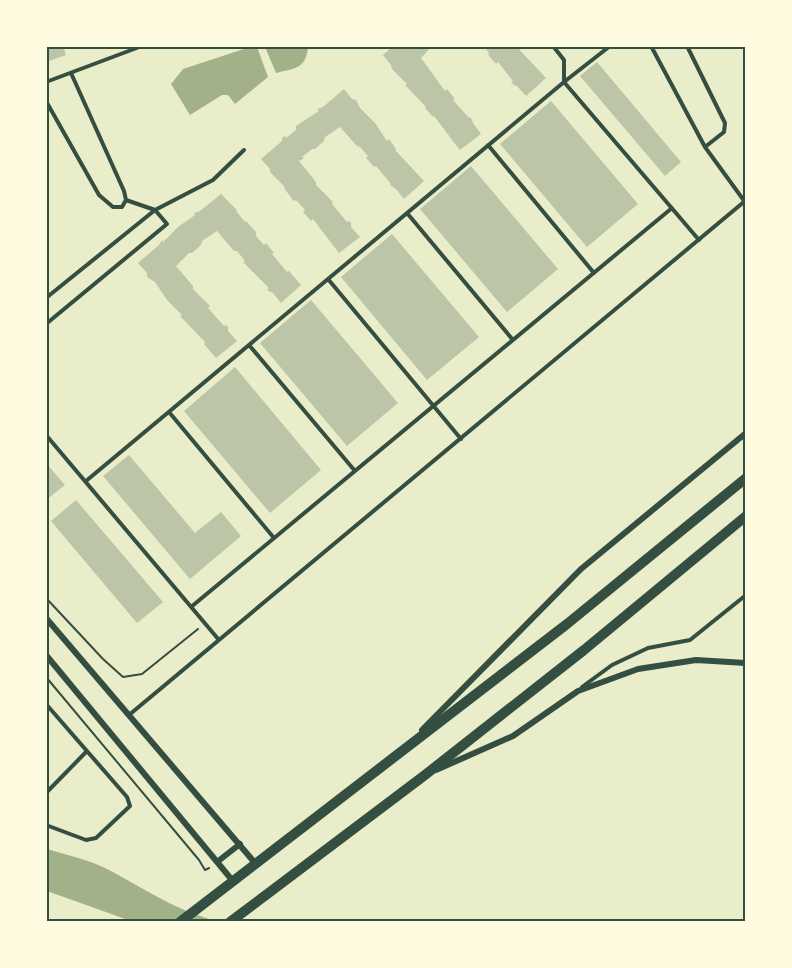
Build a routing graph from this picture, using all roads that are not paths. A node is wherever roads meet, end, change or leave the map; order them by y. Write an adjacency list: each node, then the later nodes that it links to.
1 (142, 46): 6 (lane)
2 (552, 46): 8 (lane)
3 (610, 46): 8 (lane)
4 (651, 46): 11 (lane)
5 (687, 46): 11 (lane)
6 (71, 73): 7 (lane); 13 (lane)
7 (46, 82)
8 (564, 82): 10 (lane); 15 (lane)
9 (46, 101): 13 (lane)
10 (488, 145): 17 (lane); 19 (lane)
11 (705, 147): 14 (lane)
12 (244, 150): 16 (lane)
13 (126, 200): 16 (lane)
14 (745, 202): 18 (lane)
15 (672, 208): 18 (lane); 19 (lane)
16 (156, 210): 21 (lane); 22 (lane)
17 (406, 213): 20 (lane); 23 (lane)
18 (699, 240): 29 (lane)
19 (594, 273): 23 (lane)
20 (328, 279): 24 (lane); 25 (lane)
21 (46, 298)
22 (46, 324)
23 (513, 340): 25 (lane)
24 (249, 345): 26 (lane); 30 (lane)
25 (433, 406): 29 (lane); 30 (lane)
26 (169, 412): 32 (lane); 34 (lane)
27 (746, 433): 44 (street)
28 (46, 435): 32 (lane)
29 (461, 439): 38 (lane)
30 (355, 471): 34 (lane)
31 (746, 477): 44 (main road)
32 (86, 482): 36 (lane)
33 (746, 516): 46 (main road)
34 (274, 538): 36 (lane)
35 (746, 595): 41 (lane)
36 (191, 607): 38 (lane)
37 (46, 618): 43 (street)
38 (219, 640): 43 (lane)
39 (46, 655): 50 (street)
40 (746, 663): 41 (street)
41 (578, 691): 46 (street)
42 (46, 704): 45 (lane)
43 (129, 715): 49 (street)
44 (404, 748): 51 (main road)
45 (87, 751): 47 (lane); 48 (lane)
46 (425, 775): 54 (main road)
47 (46, 793)
48 (46, 825)
49 (240, 844): 50 (street); 51 (street)
50 (217, 862): 52 (street)
51 (255, 863): 52 (main road)
52 (232, 880): 53 (main road)
53 (180, 921)
54 (230, 921)

